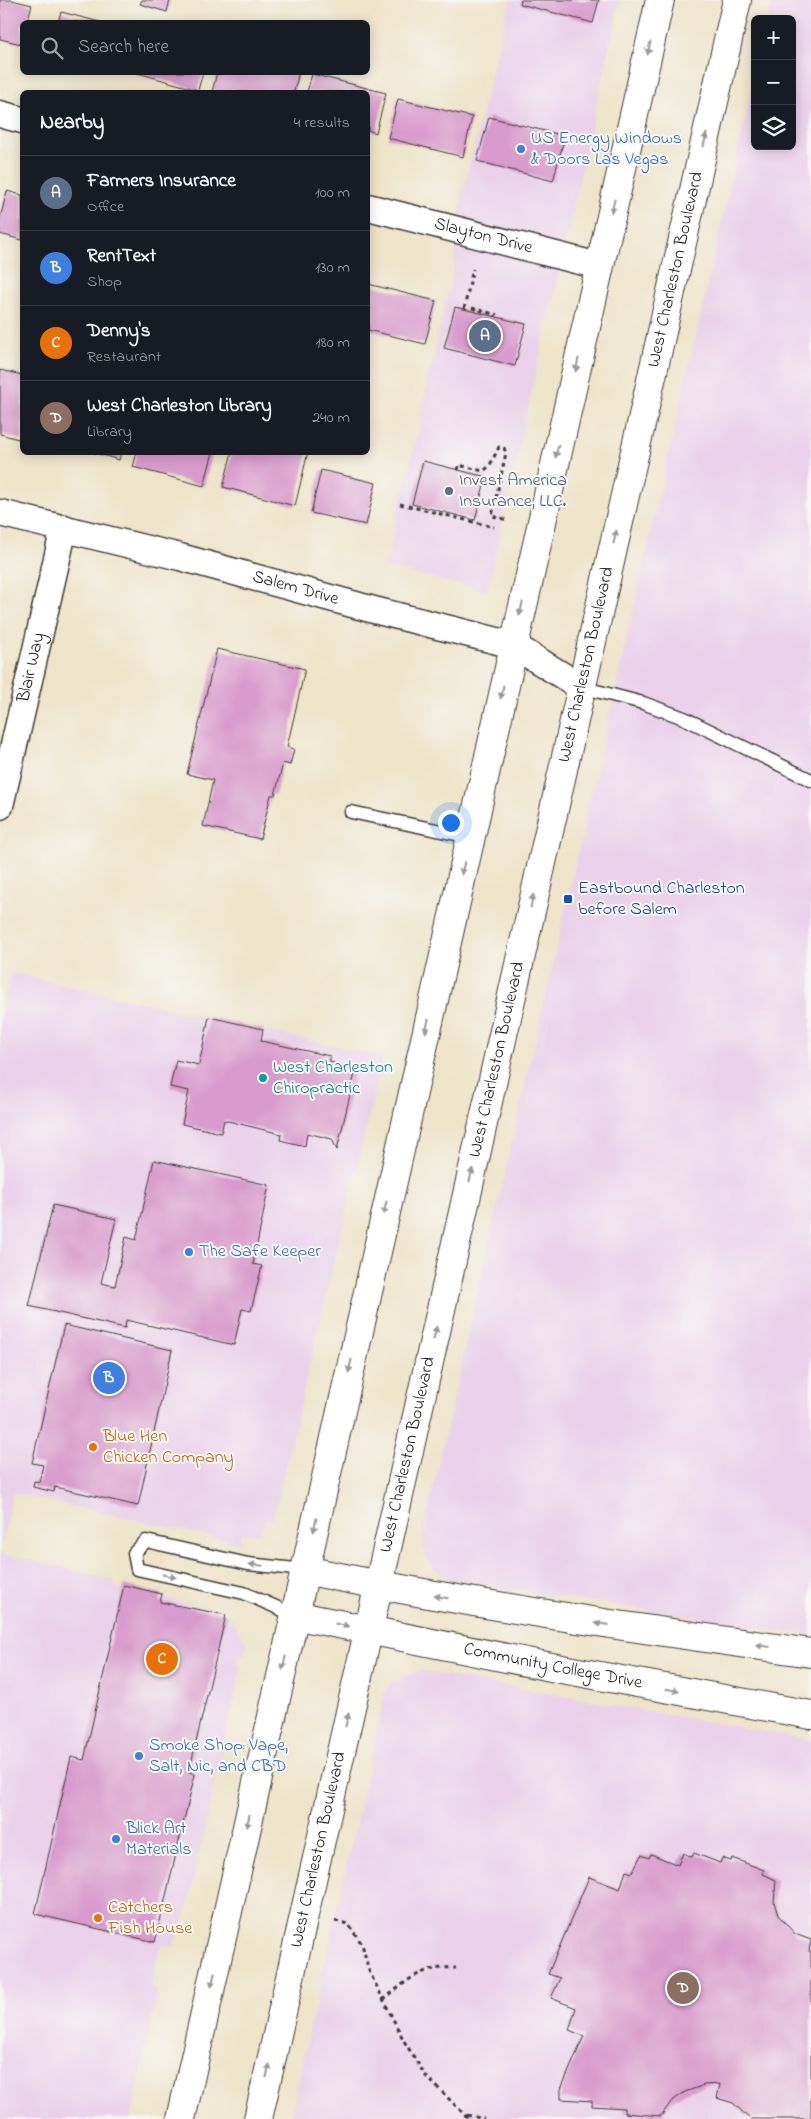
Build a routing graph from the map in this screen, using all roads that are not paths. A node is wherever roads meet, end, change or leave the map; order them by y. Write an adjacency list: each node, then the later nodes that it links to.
1 (660, 0): 6 (main road, one-way to 6)
2 (737, 0): 10 (main road, West Charleston Boulevard, one-way to 2)
3 (0, 114): 4 (street)
4 (20, 119)
5 (370, 208): 6 (street, Slayton Drive)
6 (600, 266): 9 (main road, one-way to 9)
7 (0, 513): 8 (street, Salem Drive)
8 (64, 528): 9 (street, Salem Drive); 12 (street, Blair Way)
9 (513, 645): 10 (street, Salem Drive); 14 (main road, one-way to 14)
10 (581, 687): 11 (lane); 16 (main road, West Charleston Boulevard, one-way to 10)
11 (811, 780)
12 (0, 806)
13 (352, 812): 14 (lane)
14 (470, 836): 15 (main road, one-way to 15)
15 (305, 1570): 16 (main road); 17 (main road); 17 (lane, one-way to 17)
16 (378, 1585): 18 (main road, West Charleston Boulevard); 19 (main road, one-way to 16)
17 (294, 1615): 18 (main road, Community College Drive, one-way to 18); 21 (main road, one-way to 21)
18 (368, 1631): 20 (main road, Community College Drive, one-way to 20); 22 (main road, West Charleston Boulevard, one-way to 18)
19 (811, 1653)
20 (811, 1715)
21 (181, 2119)
22 (258, 2119)

